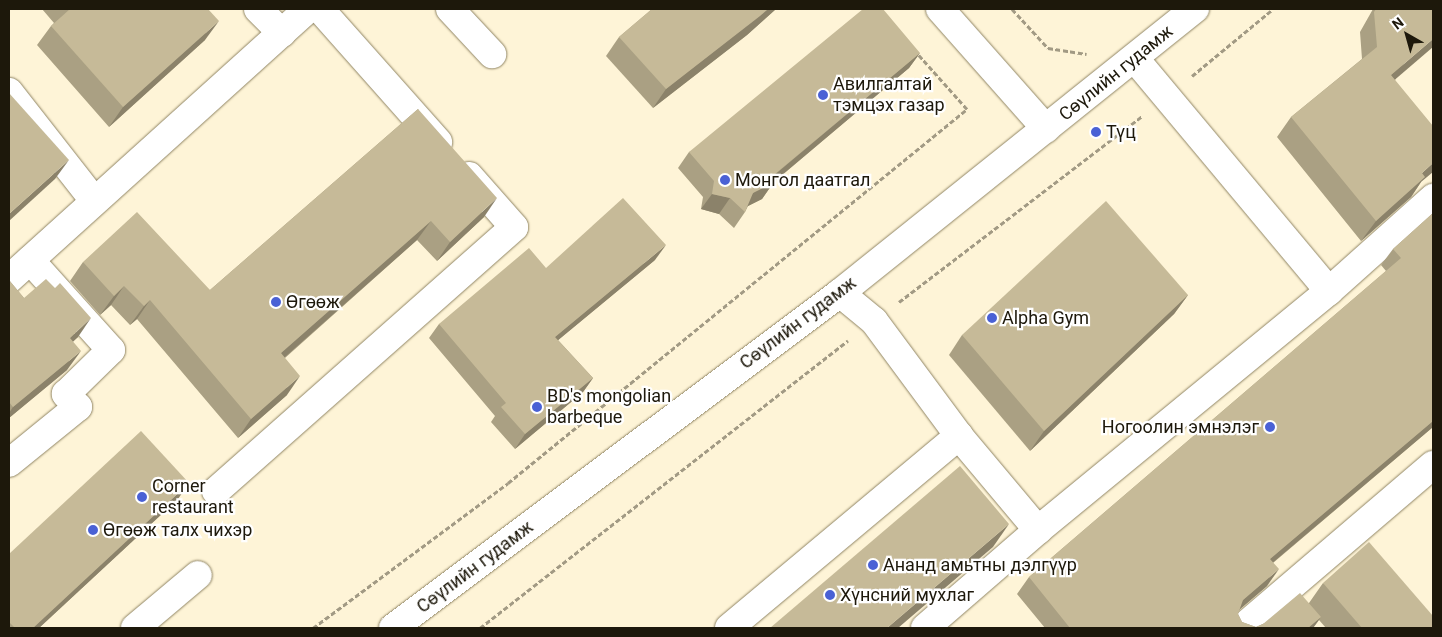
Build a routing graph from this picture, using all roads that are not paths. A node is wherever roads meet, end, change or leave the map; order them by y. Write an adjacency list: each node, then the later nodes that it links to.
1 (258, 9): 7 (street)
2 (308, 9): 7 (street)
3 (320, 9): 21 (street)
4 (450, 9): 8 (street)
5 (940, 9): 11 (street)
6 (1195, 9): 9 (street, Сөүлийн гудамж)
7 (282, 33): 13 (street)
8 (492, 54)
9 (1135, 59): 11 (street, Сөүлийн гудамж); 16 (street)
10 (9, 92): 13 (street)
11 (1046, 129): 17 (street, Сөүлийн гудамж)
12 (1433, 198): 16 (street)
13 (93, 200): 14 (street)
14 (30, 260): 15 (street); 19 (street)
15 (9, 279)
16 (1330, 291): 22 (street)
17 (840, 293): 18 (street); 25 (street, Сөүлийн гудамж)
18 (959, 436): 22 (street); 26 (street)
19 (9, 462)
20 (1433, 466): 28 (street)
21 (216, 492)
22 (1038, 530): 27 (street)
23 (198, 576): 24 (street)
24 (135, 628)
25 (394, 628)
26 (729, 628)
27 (925, 628)
28 (1242, 628)

